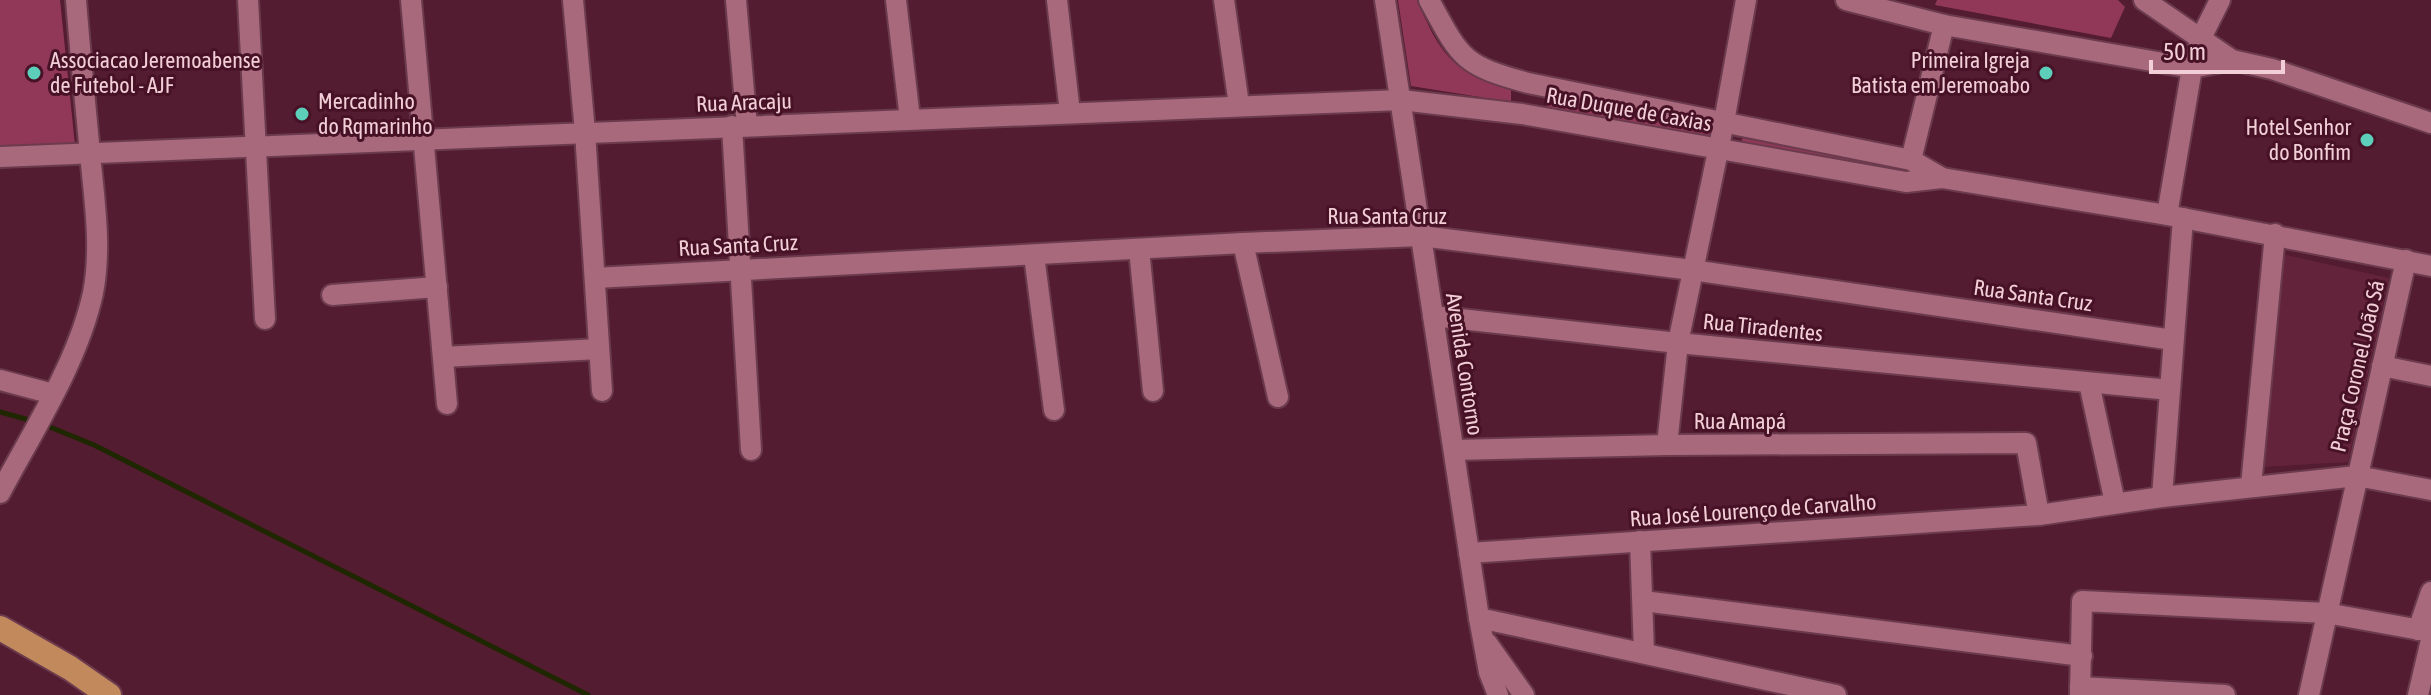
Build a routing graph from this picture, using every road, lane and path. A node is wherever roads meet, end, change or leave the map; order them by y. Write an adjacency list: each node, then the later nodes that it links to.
1 (76, 0): 33 (street)
2 (248, 0): 31 (street)
3 (411, 0): 30 (street)
4 (573, 0): 29 (street)
5 (736, 0): 28 (street)
6 (896, 0): 25 (street)
7 (1057, 0): 23 (street)
8 (1224, 0): 22 (street)
9 (1385, 0): 21 (street, Avenida Contorno)
10 (1429, 0): 20 (street)
11 (1746, 0): 26 (street)
12 (1846, 0): 15 (street)
13 (2144, 0): 17 (street)
14 (2220, 0): 17 (street)
15 (1914, 8): 16 (street)
16 (1944, 25): 19 (street); 35 (street)
17 (2201, 38): 18 (street); 19 (street)
18 (2232, 60): 19 (street); 27 (street)
19 (2192, 68): 37 (street)
20 (1528, 83): 24 (street, Rua Duque de Caxias); 26 (street, Rua Duque de Caxias)
21 (1401, 100): 22 (street, Rua Aracaju); 24 (street, Rua Aracaju); 39 (street, Avenida Contorno)
22 (1239, 105): 23 (street, Rua Aracaju)
23 (1070, 113): 25 (street, Rua Aracaju)
24 (1522, 114): 32 (street, Rua Duque de Caxias)
25 (910, 119): 28 (street, Rua Aracaju)
26 (1724, 122): 32 (street); 35 (street, Rua Duque de Caxias)
27 (2431, 123)
28 (740, 126): 29 (street, Rua Aracaju); 45 (street)
29 (585, 132): 30 (street, Rua Aracaju); 47 (street)
30 (424, 139): 31 (street, Rua Aracaju); 48 (street)
31 (255, 147): 33 (street, Rua Aracaju); 51 (street)
32 (1719, 149): 36 (street, Rua Duque de Caxias); 46 (street)
33 (90, 154): 34 (street, Rua Aracaju); 63 (street)
34 (0, 157)
35 (1911, 160): 36 (street, Rua Duque de Caxias)
36 (1942, 178): 37 (street, Rua Duque de Caxias)
37 (2175, 216): 38 (street, Rua Duque de Caxias); 52 (street)
38 (2275, 234): 43 (street, Praça Coronel João Sá); 71 (street)
39 (1421, 236): 40 (street, Rua Santa Cruz); 46 (street, Rua Santa Cruz); 50 (street, Avenida Contorno)
40 (1243, 243): 41 (street, Rua Santa Cruz); 64 (street)
41 (1139, 249): 42 (street, Rua Santa Cruz); 62 (street)
42 (1034, 255): 45 (street, Rua Santa Cruz); 66 (street)
43 (2406, 260): 44 (street); 56 (street, Praça Coronel João Sá)
44 (2431, 266)
45 (741, 269): 47 (street, Rua Santa Cruz); 68 (street)
46 (1692, 270): 52 (street, Rua Santa Cruz); 53 (street)
47 (595, 278): 54 (street)
48 (437, 287): 49 (street); 55 (street)
49 (332, 295)
50 (1433, 316): 53 (street, Rua Tiradentes); 69 (street, Avenida Contorno)
51 (265, 319)
52 (2173, 340): 60 (street)
53 (1678, 343): 59 (street, Rua Tiradentes); 67 (street)
54 (599, 349): 55 (street); 61 (street)
55 (443, 357): 65 (street)
56 (2382, 366): 57 (street); 70 (street, Praça Coronel João Sá)
57 (2431, 376)
58 (0, 380): 63 (street)
59 (2089, 383): 60 (street, Rua Tiradentes); 75 (street)
60 (2170, 390): 74 (street)
61 (602, 391)
62 (1153, 391)
63 (53, 394): 73 (street)
64 (1278, 397)
65 (447, 404)
66 (1054, 410)
67 (1667, 445): 69 (street, Rua Amapá); 76 (street, Rua Amapá)
68 (751, 450)
69 (1454, 450): 78 (street, Avenida Contorno)
70 (2357, 476): 71 (street, Praça Coronel João Sá); 72 (street); 81 (street)
71 (2251, 486): 74 (street, Praça Coronel João Sá)
72 (2431, 490)
73 (0, 493)
74 (2162, 497): 75 (street, Rua José Lourenço de Carvalho)
75 (2115, 503): 76 (street, Rua José Lourenço de Carvalho)
76 (2039, 515): 77 (street, Rua José Lourenço de Carvalho)
77 (1640, 541): 78 (street, Rua José Lourenço de Carvalho); 80 (street)
78 (1469, 553): 82 (street, Avenida Contorno)
79 (2431, 592): 84 (street)
80 (1643, 601): 85 (street); 86 (street)
81 (2326, 613): 84 (street); 86 (street); 93 (street)
82 (1481, 627): 85 (street); 89 (street, Avenida Contorno); 90 (street, Avenida Contorno)
83 (0, 628): 88 (highway)
84 (2427, 634): 94 (street)
85 (1644, 652): 91 (street)
86 (2082, 656): 87 (street)
87 (2080, 691): 92 (street)
88 (109, 695)
89 (1498, 695)
90 (1524, 695)
91 (1836, 695)
92 (2225, 695)
93 (2309, 695)
94 (2418, 695)

